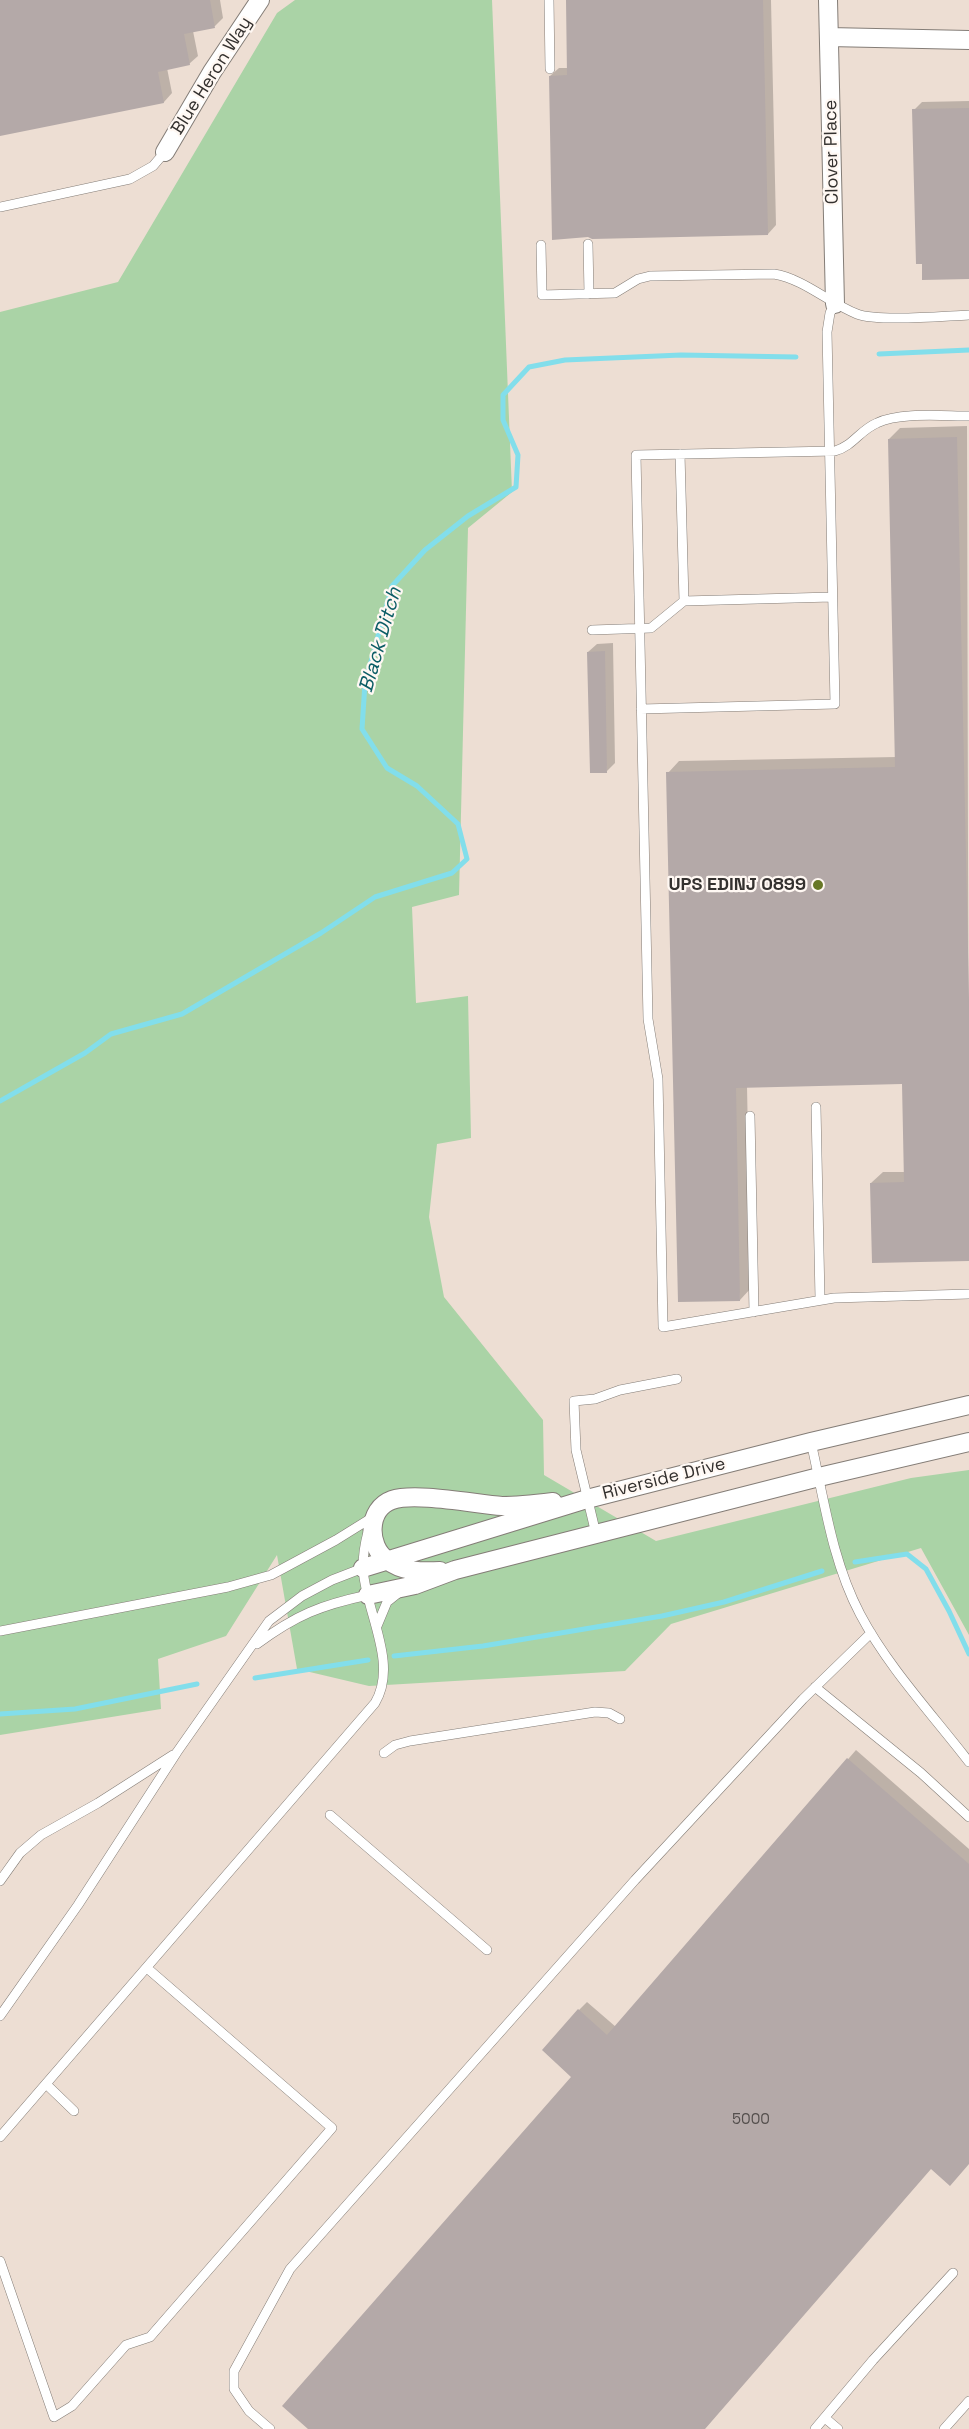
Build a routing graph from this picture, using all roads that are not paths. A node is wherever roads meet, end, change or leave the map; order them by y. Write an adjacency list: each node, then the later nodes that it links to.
1 (260, 0): 7 (street, Blue Heron Way)
2 (549, 0): 6 (lane)
3 (828, 0): 4 (street, Clover Place)
4 (829, 37): 5 (street); 12 (street, Clover Place)
5 (969, 40)
6 (550, 69)
7 (165, 152): 8 (lane)
8 (0, 207)
9 (588, 244): 11 (lane)
10 (541, 245): 11 (lane)
11 (589, 294): 12 (lane)
12 (835, 304): 13 (lane); 15 (lane)
13 (969, 315)
14 (969, 416): 15 (lane)
15 (829, 451): 16 (lane); 17 (lane)
16 (680, 454): 18 (lane); 19 (lane)
17 (832, 597): 18 (lane); 21 (lane)
18 (684, 601): 19 (lane)
19 (639, 629): 20 (lane); 21 (lane)
20 (592, 630)
21 (641, 709): 26 (lane)
22 (816, 1107): 25 (lane)
23 (750, 1116): 26 (lane)
24 (969, 1294): 25 (lane)
25 (820, 1299): 26 (lane)
26 (754, 1312)
27 (677, 1379): 32 (lane)
28 (969, 1405): 29 (street, Riverside Drive)
29 (811, 1442): 31 (lane); 32 (street, Riverside Drive)
30 (969, 1442): 31 (street, Riverside Drive)
31 (819, 1476): 34 (street, Riverside Drive); 42 (lane)
32 (587, 1499): 33 (street); 34 (lane); 35 (street, Riverside Drive)
33 (375, 1516): 35 (street); 36 (lane); 41 (lane)
34 (596, 1534): 37 (street, Riverside Drive)
35 (386, 1560): 36 (street, Riverside Drive); 37 (street)
36 (363, 1568): 39 (lane); 43 (lane)
37 (455, 1570): 38 (street, Riverside Drive)
38 (416, 1585): 39 (street, Riverside Drive); 40 (lane)
39 (368, 1595): 40 (lane); 43 (lane)
40 (377, 1626): 53 (lane)
41 (0, 1631)
42 (871, 1633): 44 (lane); 48 (lane)
43 (250, 1649): 46 (lane)
44 (815, 1687): 50 (lane); 62 (lane)
45 (620, 1719): 47 (lane)
46 (177, 1752): 51 (lane); 54 (lane)
47 (384, 1753)
48 (969, 1762)
49 (330, 1815): 52 (lane)
50 (969, 1817)
51 (0, 1881)
52 (487, 1950)
53 (147, 1968): 55 (lane); 58 (lane)
54 (0, 2016)
55 (46, 2084): 56 (lane); 57 (lane)
56 (74, 2111)
57 (0, 2137)
58 (0, 2261)
59 (953, 2273): 61 (lane)
60 (969, 2401): 65 (lane)
61 (825, 2418): 63 (lane); 64 (lane)
62 (270, 2429)
63 (816, 2429)
64 (838, 2429)
65 (944, 2429)

